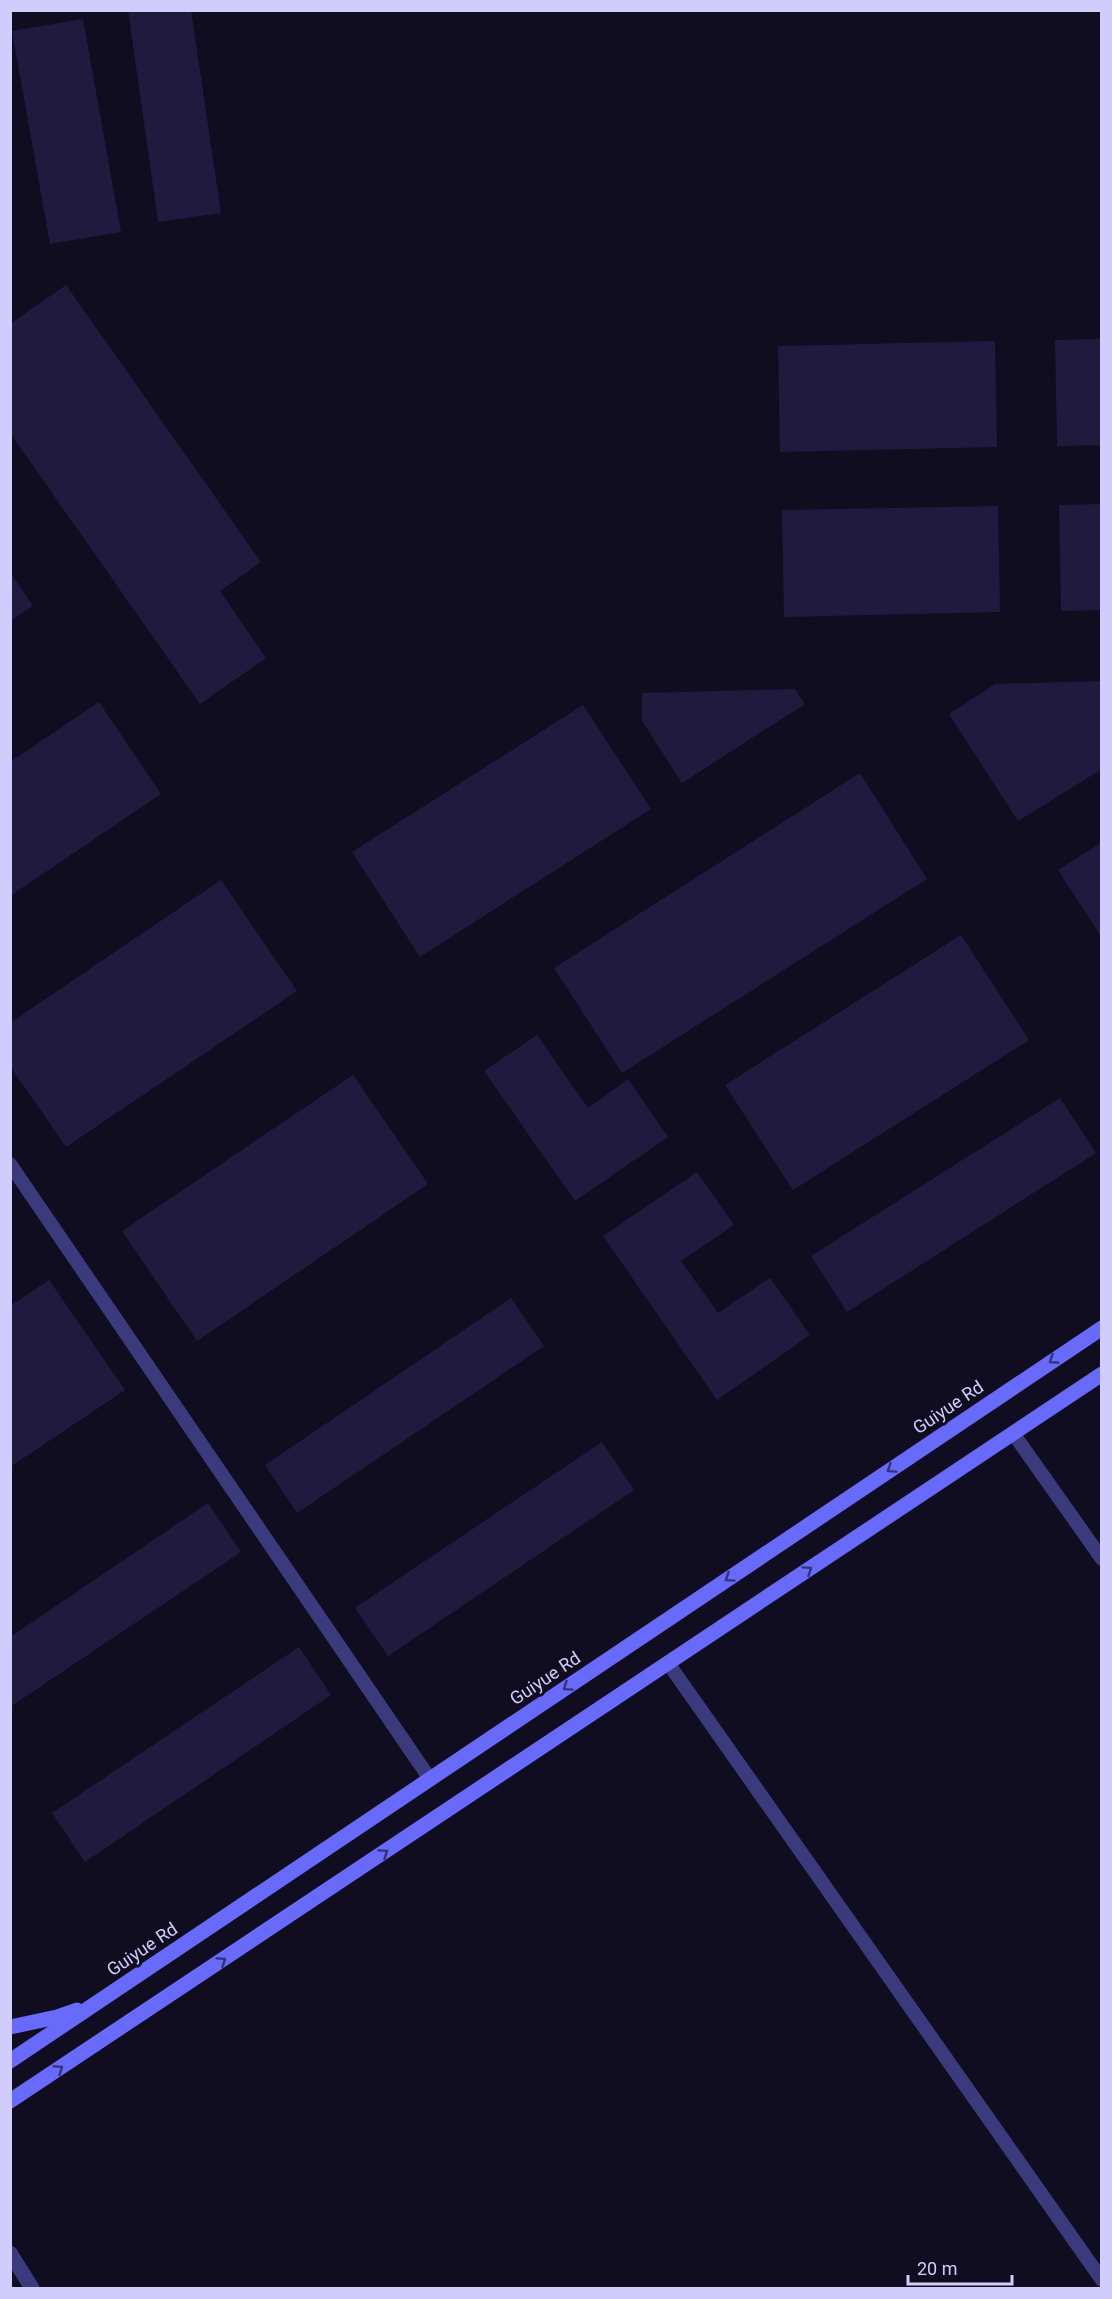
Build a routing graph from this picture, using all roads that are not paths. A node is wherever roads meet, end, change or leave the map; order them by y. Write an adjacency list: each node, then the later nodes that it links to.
1 (10, 1164): 7 (lane)
2 (1101, 1328): 7 (main road, Guiyue Rd, one-way to 7)
3 (1101, 1374): 4 (main road)
4 (1013, 1433): 5 (lane); 6 (main road, one-way to 4)
5 (1101, 1559)
6 (668, 1663): 11 (main road, one-way to 6); 13 (lane)
7 (430, 1779): 8 (main road, Guiyue Rd)
8 (102, 2000): 9 (main road); 10 (main road, Guiyue Rd)
9 (10, 2027)
10 (10, 2061)
11 (10, 2101)
12 (10, 2253): 14 (street)
13 (1101, 2280)
14 (32, 2289)

